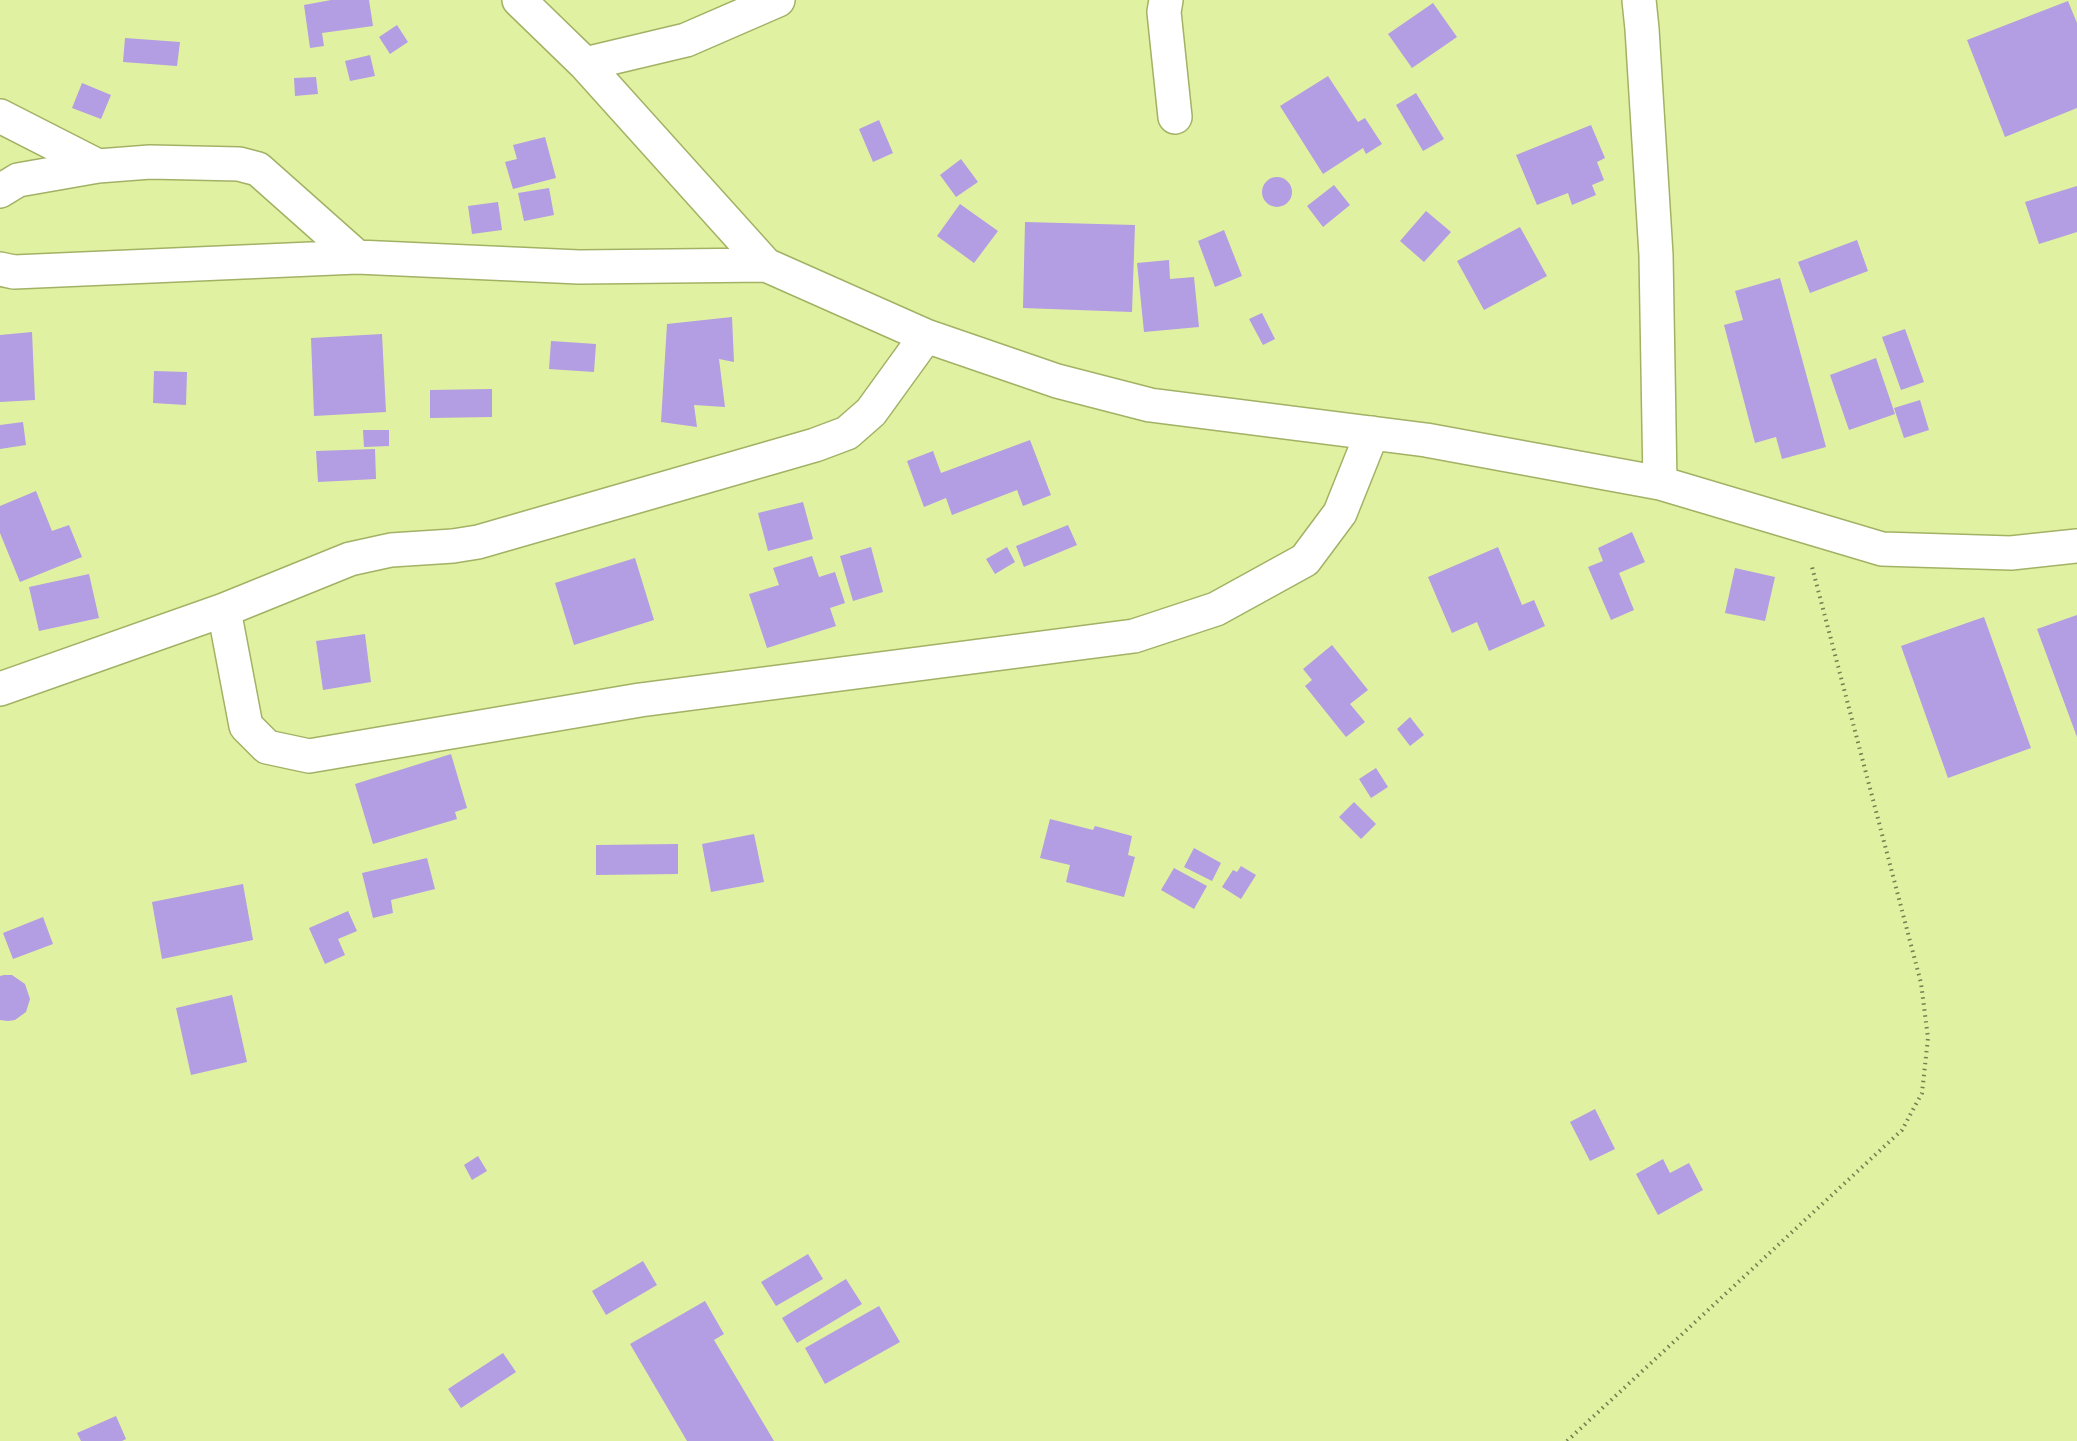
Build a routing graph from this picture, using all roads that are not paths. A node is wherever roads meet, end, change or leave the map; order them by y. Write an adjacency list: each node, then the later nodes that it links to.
1 (519, 0): 5 (street)
2 (778, 0): 5 (street)
3 (1166, 0): 7 (street)
4 (1639, 0): 15 (street)
5 (585, 64): 11 (street)
6 (0, 116): 8 (street)
7 (1175, 117)
8 (98, 166): 9 (street); 10 (street)
9 (0, 190)
10 (357, 257): 11 (street); 12 (street)
11 (766, 265): 13 (street)
12 (0, 269)
13 (926, 336): 14 (street); 17 (street)
14 (1372, 433): 15 (street); 17 (street)
15 (1660, 483): 16 (street)
16 (2077, 546)
17 (224, 610): 18 (street)
18 (0, 689)

